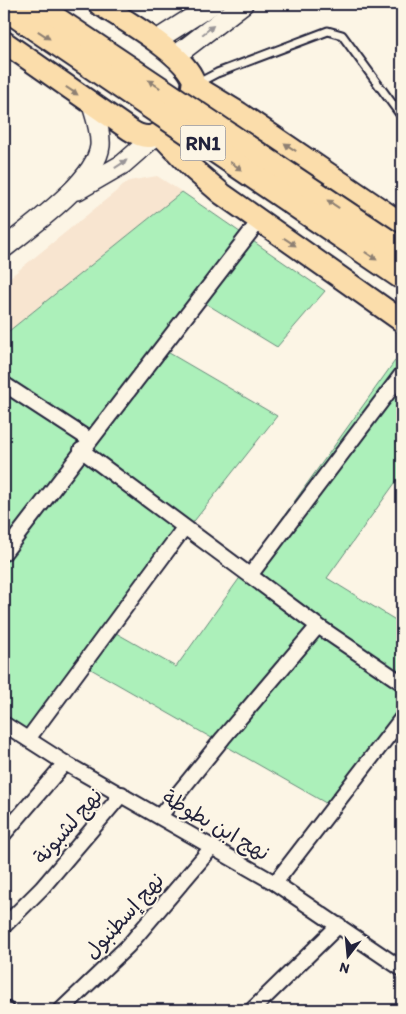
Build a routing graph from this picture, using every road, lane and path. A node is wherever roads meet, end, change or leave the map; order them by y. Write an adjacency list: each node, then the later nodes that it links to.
1 (34, 4): 17 (highway, RN1, one-way to 1, bridge)
2 (99, 4): 6 (main road)
3 (214, 4): 6 (main road)
4 (243, 4): 8 (main road, one-way to 4)
5 (4, 7): 18 (highway, RN1, one-way to 18, bridge)
6 (155, 41): 8 (main road)
7 (4, 42): 10 (main road, one-way to 10)
8 (174, 57): 9 (main road)
9 (194, 86): 11 (lane); 12 (main road); 15 (main road, one-way to 9)
10 (92, 104): 12 (main road); 13 (main road)
11 (402, 116)
12 (157, 134): 13 (main road, one-way to 12); 14 (main road)
13 (64, 198): 16 (main road)
14 (259, 221): 19 (main road, one-way to 19); 22 (street)
15 (402, 224)
16 (4, 248)
17 (402, 251)
18 (402, 277)
19 (402, 320)
20 (402, 374): 25 (street)
21 (4, 384): 22 (street)
22 (85, 445): 23 (street); 24 (street)
23 (184, 528): 25 (street); 30 (street)
24 (4, 553)
25 (251, 574): 26 (street)
26 (318, 626): 27 (street); 33 (street)
27 (402, 683)
28 (402, 718): 36 (street)
29 (4, 724): 30 (street, نهج ابن بطوطة)
30 (28, 739): 31 (street, نهج ابن بطوطة)
31 (65, 763): 32 (street, نهج ابن بطوطة); 34 (street)
32 (122, 794): 33 (street, نهج ابن بطوطة); 38 (street, نهج لشبونة)
33 (160, 816): 35 (street, نهج ابن بطوطة)
34 (4, 834)
35 (213, 846): 36 (street, نهج ابن بطوطة); 40 (street, نهج إسطنبول)
36 (276, 883): 37 (street, نهج ابن بطوطة)
37 (339, 925): 39 (street, نهج ابن بطوطة); 41 (street)
38 (4, 926)
39 (402, 969)
40 (61, 1010)
41 (252, 1010)

